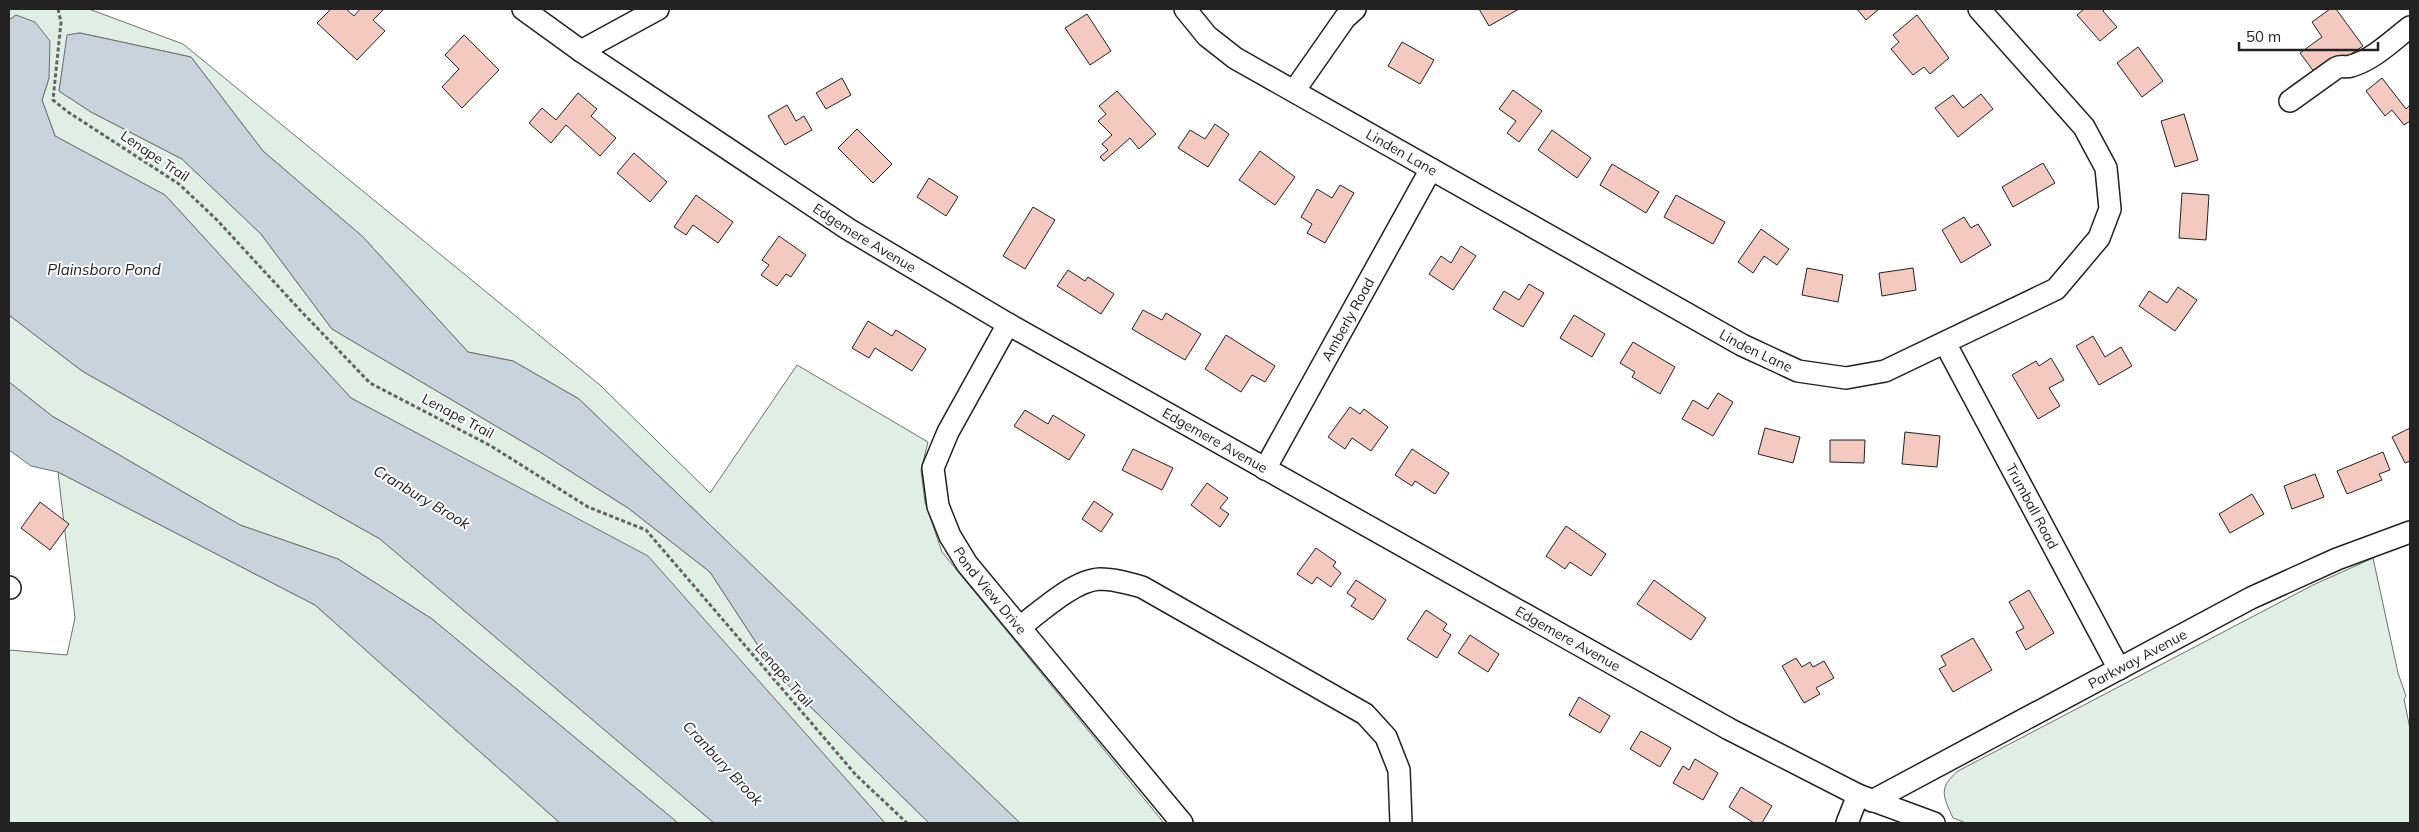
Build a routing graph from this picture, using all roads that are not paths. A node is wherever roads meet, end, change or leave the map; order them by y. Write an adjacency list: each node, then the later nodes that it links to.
1 (523, 9): 7 (street, Edgemere Avenue)
2 (658, 9): 7 (street)
3 (1185, 9): 8 (street, Linden Lane)
4 (1356, 9): 8 (street)
5 (1980, 9): 12 (street, Linden Lane)
6 (2410, 27): 9 (street)
7 (581, 50): 11 (street, Edgemere Avenue)
8 (1294, 91): 10 (street, Linden Lane)
9 (2290, 101)
10 (1431, 169): 12 (street, Linden Lane); 13 (street, Amberly Road)
11 (1008, 324): 13 (street, Edgemere Avenue); 15 (street, Pond View Drive)
12 (1945, 343): 16 (street, Trumball Road)
13 (1265, 469): 17 (street, Edgemere Avenue)
14 (2410, 532): 16 (street, Parkway Avenue)
15 (1020, 627): 18 (street, Pond View Drive); 19 (street)
16 (2119, 669): 17 (street, Parkway Avenue)
17 (1865, 798): 20 (street); 21 (street, Edgemere Avenue)
18 (1182, 823)
19 (1401, 823)
20 (1847, 823)
21 (1934, 823)

